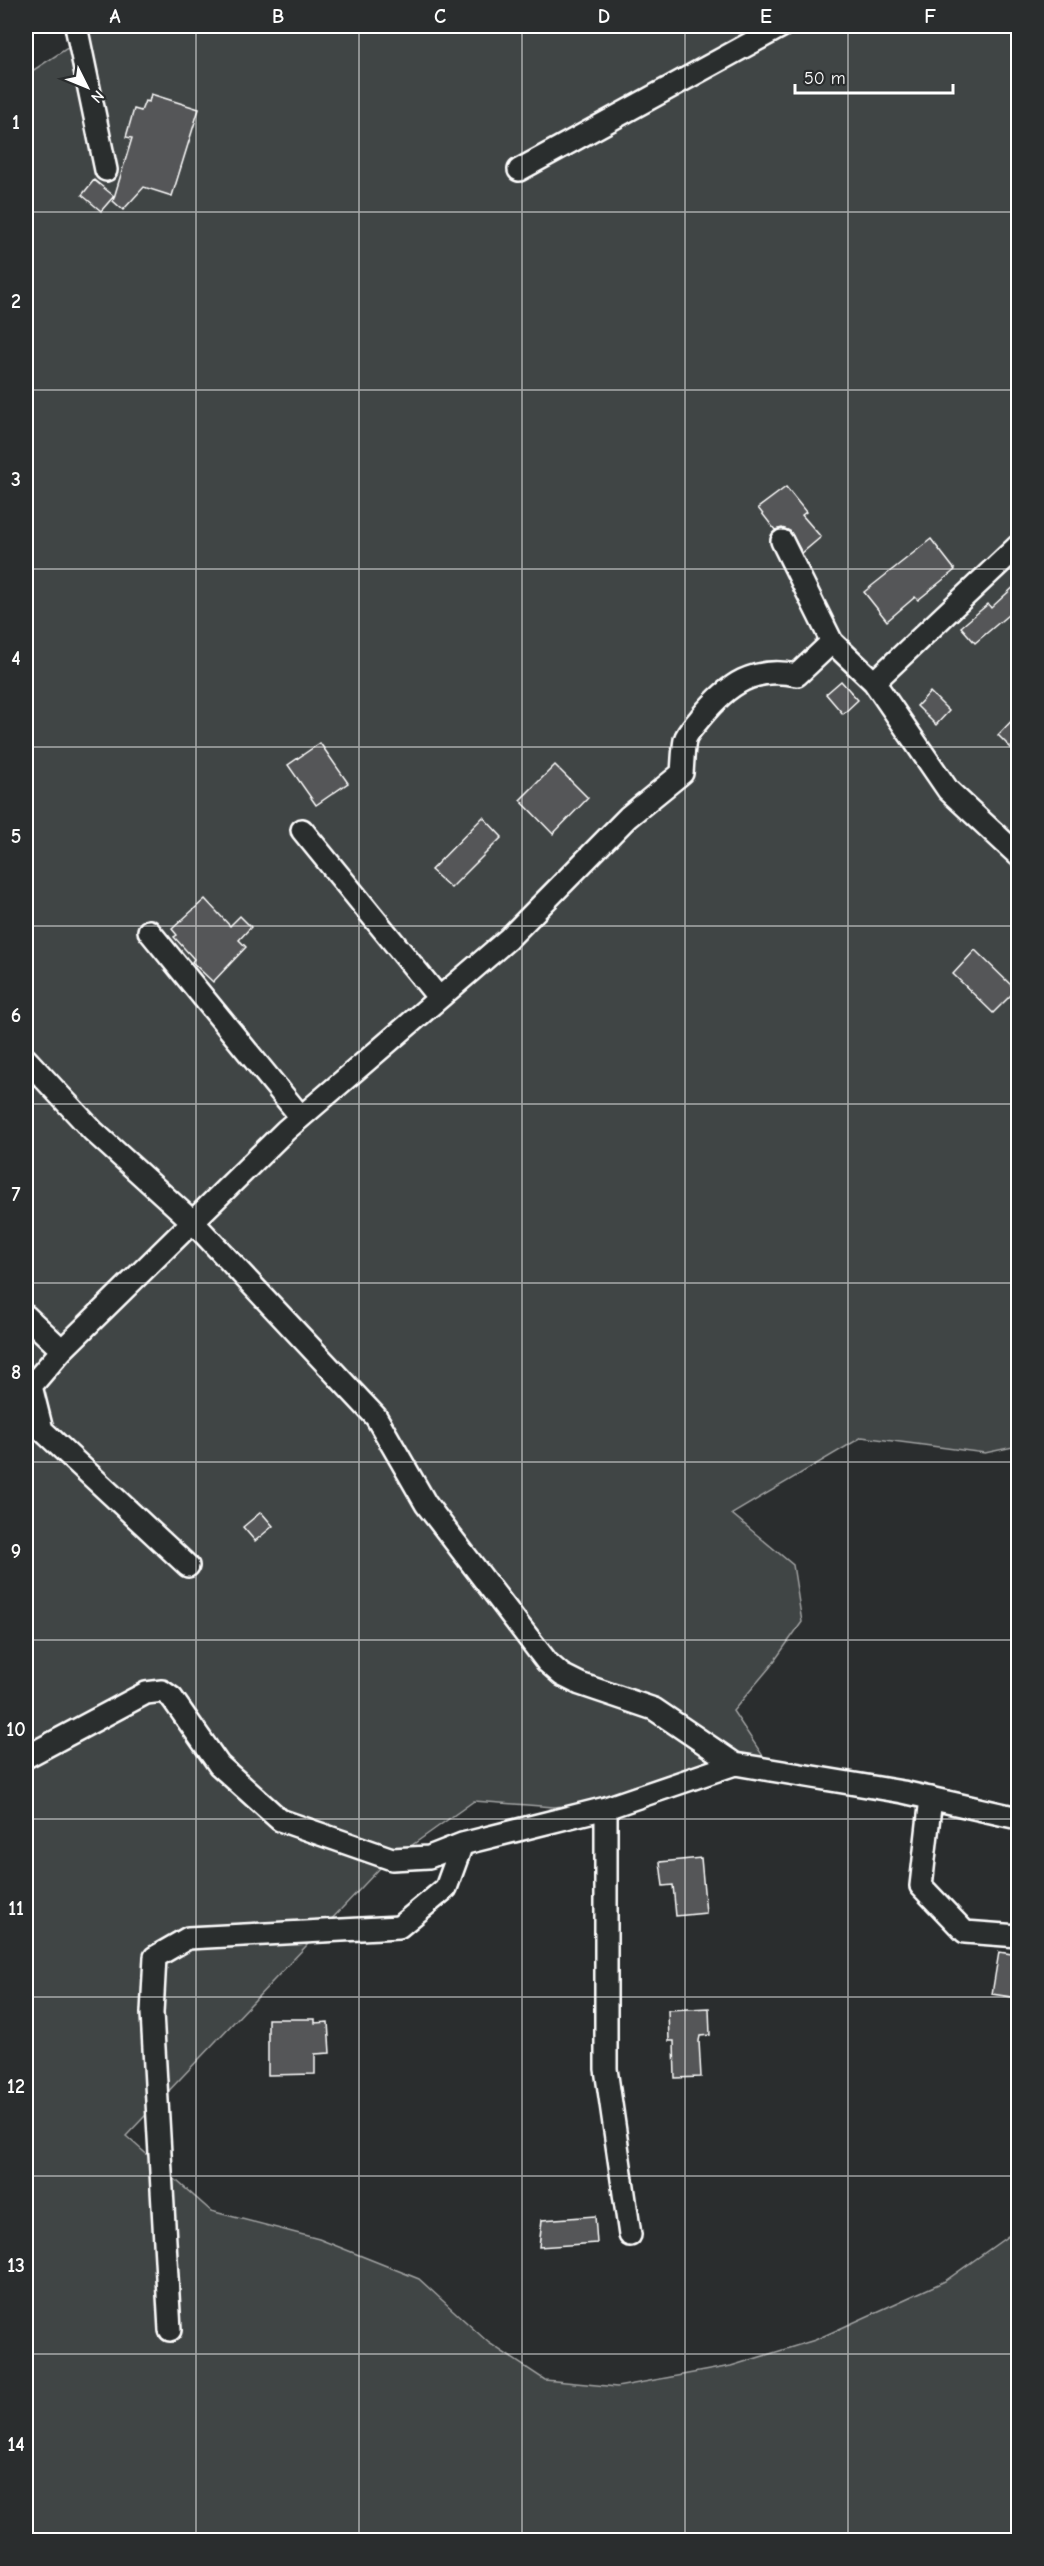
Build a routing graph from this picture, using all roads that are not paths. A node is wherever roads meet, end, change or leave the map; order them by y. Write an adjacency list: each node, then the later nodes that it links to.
1 (76, 26): 3 (street)
2 (782, 26): 4 (street)
3 (106, 170)
4 (519, 170)
5 (782, 541): 7 (street)
6 (1018, 546): 8 (street)
7 (832, 642): 8 (street); 12 (street)
8 (874, 682): 10 (street)
9 (302, 830): 12 (street)
10 (1018, 855)
11 (149, 931): 14 (street)
12 (439, 998): 14 (street)
13 (26, 1059): 15 (street)
14 (301, 1117): 15 (street)
15 (193, 1222): 17 (street); 21 (street)
16 (26, 1316): 17 (street)
17 (62, 1350): 18 (street)
18 (28, 1389): 19 (street)
19 (188, 1566)
20 (26, 1757): 25 (street)
21 (735, 1764): 22 (street); 23 (street)
22 (931, 1798): 24 (street); 26 (street)
23 (606, 1808): 25 (street); 27 (street)
24 (1018, 1818)
25 (462, 1844): 28 (street)
26 (1018, 1936)
27 (630, 2235)
28 (170, 2330)

